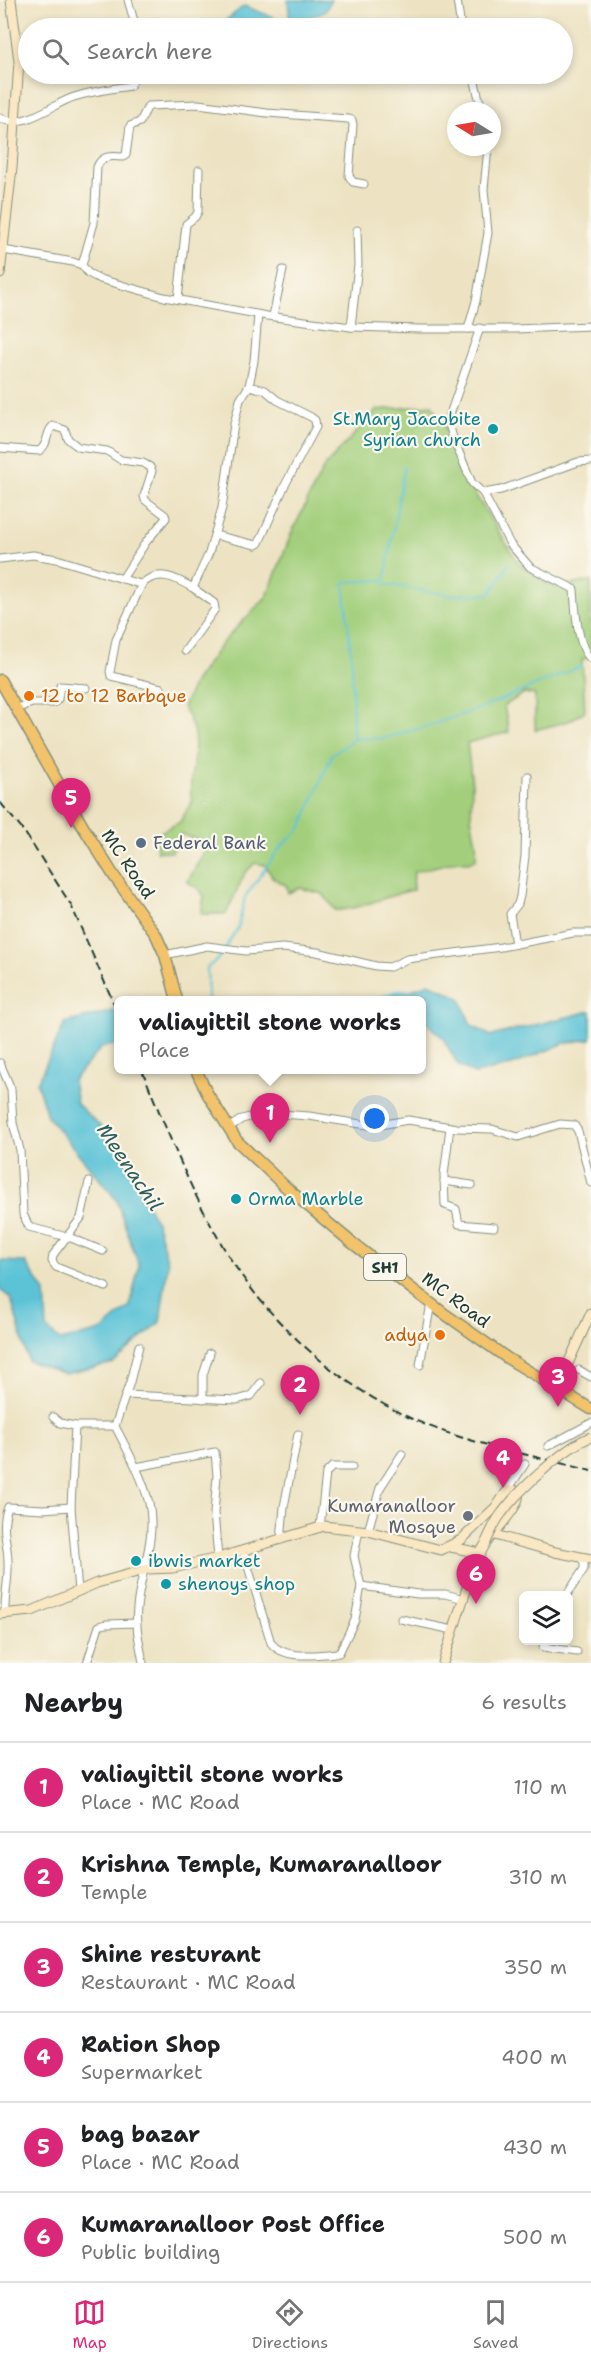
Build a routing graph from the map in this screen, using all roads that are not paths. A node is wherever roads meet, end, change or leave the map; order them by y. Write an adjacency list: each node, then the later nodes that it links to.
1 (11, 0): 6 (street)
2 (128, 0): 4 (street)
3 (457, 0): 5 (street)
4 (132, 18)
5 (460, 18)
6 (18, 53)
7 (18, 76): 12 (street)
8 (131, 84): 12 (street)
9 (476, 84): 10 (street)
10 (481, 102)
11 (0, 118): 12 (street)
12 (15, 122): 16 (street)
13 (487, 156): 27 (street)
14 (199, 170): 22 (street)
15 (364, 184): 19 (street)
16 (3, 228): 18 (street)
17 (357, 230): 26 (street)
18 (3, 250): 19 (street); 21 (street)
19 (82, 265): 22 (street)
20 (283, 270): 24 (street)
21 (0, 274)
22 (178, 299): 23 (street)
23 (258, 315): 24 (street); 29 (street)
24 (273, 316): 26 (street)
25 (591, 326): 28 (street)
26 (351, 327): 27 (street)
27 (468, 328): 28 (street)
28 (480, 328): 32 (street)
29 (249, 386): 33 (street); 33 (street)
30 (0, 448): 35 (street)
31 (591, 461): 32 (street)
32 (483, 493): 39 (street)
33 (214, 535): 37 (street)
34 (0, 559): 35 (street)
35 (122, 579): 36 (street)
36 (142, 584): 37 (street); 42 (street)
37 (193, 588): 38 (street)
38 (185, 651)
39 (591, 659)
40 (1, 684): 43 (main road, MC Road)
41 (86, 688): 43 (street)
42 (161, 688)
43 (16, 709): 47 (main road, MC Road)
44 (527, 776): 46 (street)
45 (591, 933): 46 (street)
46 (515, 944): 47 (street)
47 (165, 955): 48 (main road, MC Road)
48 (176, 996)
49 (0, 1063): 58 (street)
50 (198, 1074): 52 (main road, MC Road / SH1)
51 (450, 1127): 52 (street); 53 (street); 55 (street)
52 (228, 1128): 61 (main road, MC Road / SH1)
53 (444, 1181): 56 (street); 57 (street)
54 (89, 1182): 58 (street)
55 (591, 1183)
56 (472, 1185)
57 (494, 1227)
58 (66, 1237): 59 (street); 60 (street)
59 (103, 1251)
60 (106, 1287)
61 (431, 1303): 65 (street); 69 (main road, MC Road / SH1)
62 (591, 1314): 69 (street)
63 (139, 1346): 70 (street)
64 (210, 1353): 71 (street)
65 (420, 1365)
66 (579, 1370): 67 (street)
67 (591, 1377)
68 (261, 1383): 71 (street)
69 (556, 1390): 72 (main road, MC Road / SH1)
70 (126, 1395): 71 (street); 76 (street)
71 (202, 1399)
72 (591, 1408)
73 (53, 1417): 75 (street)
74 (591, 1423): 79 (street)
75 (75, 1426): 76 (street); 85 (street)
76 (115, 1426): 82 (street)
77 (298, 1434): 89 (street)
78 (591, 1437): 90 (street, bridge)
79 (548, 1446)
80 (402, 1454): 87 (street)
81 (525, 1464): 84 (street)
82 (136, 1467): 95 (street); 97 (street)
83 (352, 1467): 86 (street)
84 (507, 1491): 88 (street); 91 (street)
85 (71, 1507): 99 (street); 102 (street)
86 (320, 1527): 87 (street); 89 (street)
87 (364, 1531): 91 (street); 98 (street)
88 (495, 1535): 90 (street); 94 (street)
89 (281, 1539): 92 (street)
90 (486, 1542): 93 (street)
91 (451, 1546): 93 (street)
92 (243, 1550): 95 (street); 98 (street)
93 (480, 1553): 101 (street)
94 (578, 1555): 96 (street); 100 (street)
95 (218, 1558): 97 (street)
96 (591, 1559)
97 (144, 1570): 99 (street); 104 (street)
98 (361, 1586): 101 (street)
99 (78, 1591): 102 (street)
100 (569, 1591)
101 (464, 1599): 105 (street)
102 (3, 1614)
103 (401, 1619): 105 (street)
104 (137, 1623): 108 (street); 109 (street)
105 (453, 1630): 110 (street)
106 (544, 1645): 107 (street)
107 (577, 1652)
108 (87, 1663)
109 (143, 1663)
110 (443, 1663)

